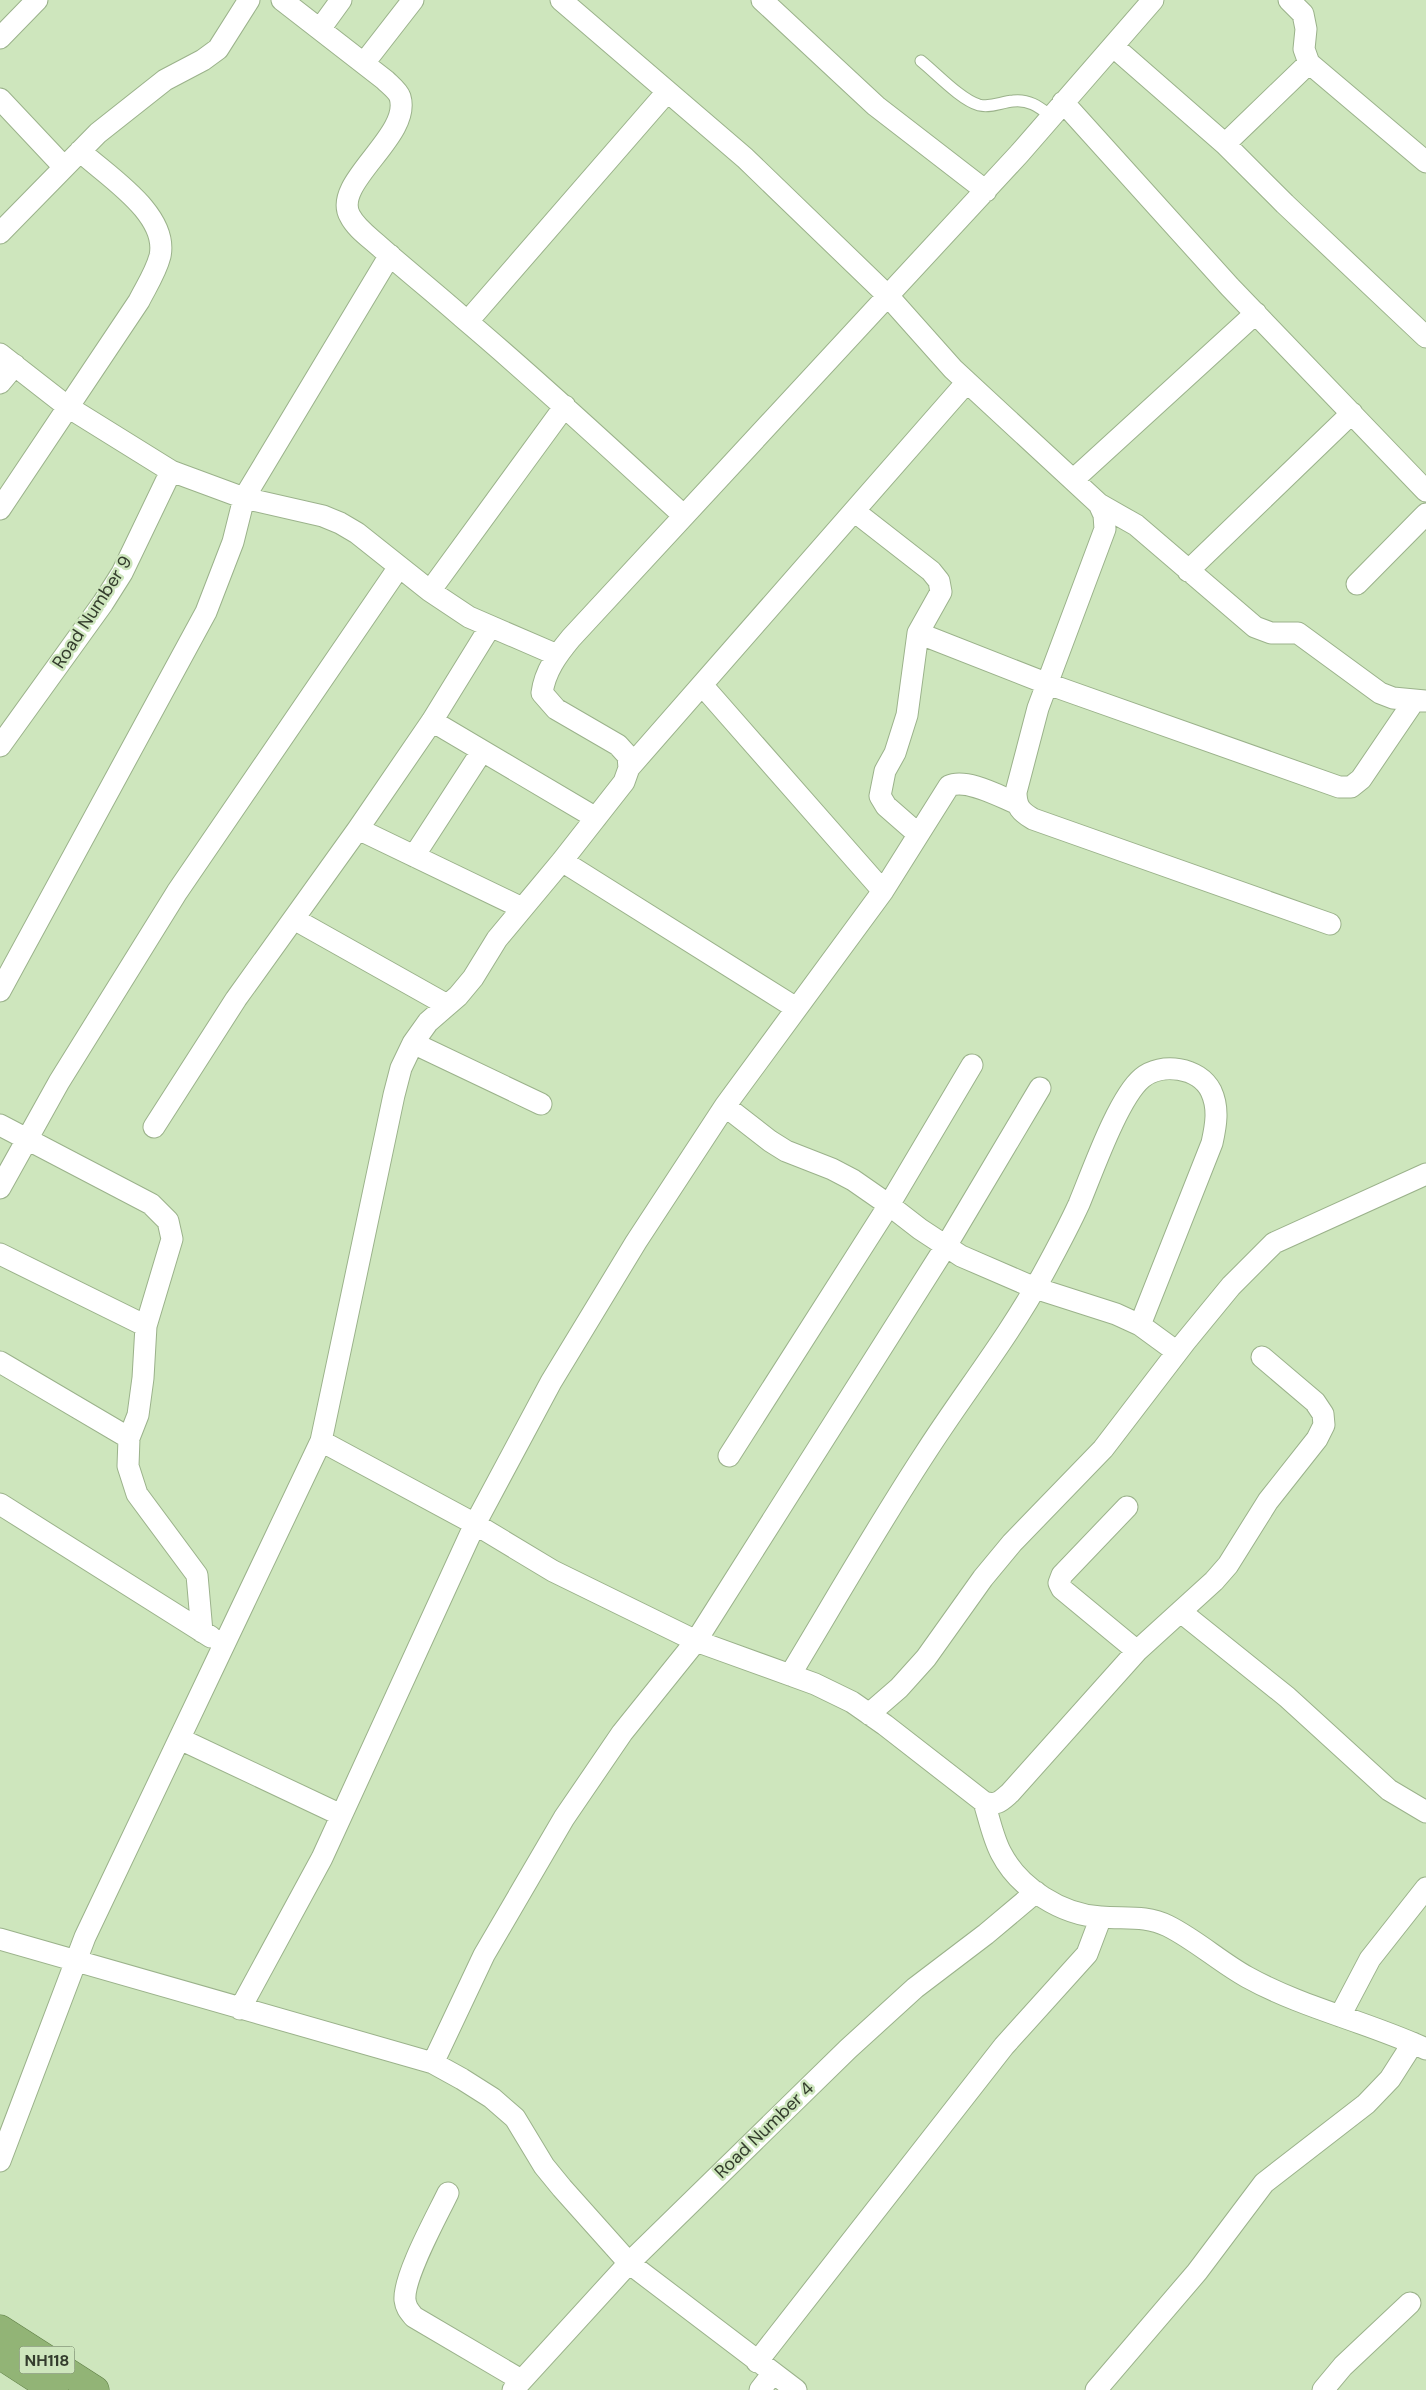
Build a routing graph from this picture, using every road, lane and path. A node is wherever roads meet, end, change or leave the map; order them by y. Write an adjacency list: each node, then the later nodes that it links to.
1 (36, 0): 11 (street)
2 (249, 0): 20 (street)
3 (282, 0): 10 (street)
4 (340, 0): 10 (street)
5 (413, 0): 14 (street)
6 (561, 0): 16 (street)
7 (762, 0): 23 (street)
8 (1153, 0): 12 (street)
9 (1289, 0): 15 (street)
10 (320, 29): 14 (street)
11 (0, 38)
12 (1114, 47): 18 (street); 19 (street)
13 (921, 61): 18 (lane)
14 (364, 63): 25 (street)
15 (1309, 63): 19 (street); 21 (street)
16 (667, 92): 26 (street); 28 (street)
17 (0, 99): 22 (street)
18 (1057, 109): 23 (street); 27 (street)
19 (1225, 144): 29 (street)
20 (80, 151): 22 (street); 34 (street)
21 (1426, 162)
22 (64, 167): 24 (street)
23 (986, 190): 26 (street)
24 (0, 233)
25 (390, 255): 28 (street); 39 (street)
26 (888, 296): 31 (street); 44 (street)
27 (1256, 313): 35 (street); 37 (street)
28 (468, 321): 33 (street)
29 (1426, 337)
30 (7, 360): 32 (street); 34 (street)
31 (968, 382): 37 (street); 42 (street)
32 (0, 383)
33 (565, 406): 44 (street); 48 (street)
34 (68, 407): 36 (street); 41 (street)
35 (1352, 413): 38 (street); 46 (street)
36 (171, 471): 39 (street); 56 (street, Road Number 9)
37 (1073, 480): 40 (street)
38 (1426, 491)
39 (244, 498): 45 (street); 69 (street)
40 (1099, 504): 46 (street); 53 (street)
41 (0, 509)
42 (854, 511): 50 (street); 52 (street)
43 (1426, 514): 47 (street)
44 (684, 516): 51 (street)
45 (399, 567): 48 (street); 79 (street)
46 (1188, 571): 54 (street)
47 (1357, 584)
48 (430, 591): 49 (street)
49 (490, 627): 51 (street); 55 (street)
50 (918, 633): 53 (street); 62 (street)
51 (557, 655): 58 (street)
52 (702, 684): 58 (street); 65 (street)
53 (1048, 684): 54 (street); 59 (street)
54 (1420, 701)
55 (432, 721): 57 (street); 61 (street)
56 (0, 746)
57 (482, 751): 60 (street); 63 (street)
58 (629, 768): 60 (street)
59 (1016, 803): 62 (street); 68 (street)
60 (596, 818): 64 (street)
61 (358, 829): 63 (street); 67 (street)
62 (918, 834): 65 (street)
63 (414, 856): 66 (street)
64 (562, 861): 66 (street); 71 (street)
65 (882, 891): 71 (street)
66 (522, 908): 70 (street)
67 (294, 919): 70 (street); 78 (street)
68 (1330, 924)
69 (0, 991)
70 (447, 1005): 72 (street)
71 (796, 1008): 76 (street)
72 (413, 1043): 75 (street); 92 (street)
73 (972, 1065): 82 (street)
74 (1040, 1088): 83 (street)
75 (541, 1104)
76 (725, 1106): 82 (street); 96 (street)
77 (0, 1124): 79 (street)
78 (154, 1127)
79 (28, 1138): 81 (street); 87 (street)
80 (1426, 1174): 88 (street)
81 (0, 1188)
82 (889, 1204): 83 (street); 93 (street)
83 (946, 1246): 85 (street); 99 (street)
84 (0, 1254): 87 (street)
85 (1035, 1288): 86 (street); 86 (street); 102 (street)
86 (1140, 1325): 88 (street)
87 (146, 1326): 91 (street)
88 (1177, 1352): 103 (street)
89 (1262, 1357): 97 (street)
90 (0, 1362): 91 (street)
91 (129, 1438): 98 (street)
92 (322, 1441): 96 (street); 100 (street)
93 (730, 1456)
94 (0, 1504): 98 (street)
95 (1127, 1507): 101 (street)
96 (475, 1524): 99 (street); 107 (street)
97 (1181, 1612): 101 (street); 106 (street)
98 (202, 1632): 100 (street)
99 (696, 1642): 102 (street); 116 (street)
100 (225, 1646): 104 (street)
101 (1137, 1651): 105 (street)
102 (790, 1675): 103 (street)
103 (869, 1714): 105 (street)
104 (180, 1739): 107 (street); 112 (street)
105 (984, 1802): 109 (street)
106 (1426, 1812)
107 (341, 1815): 113 (street)
108 (1426, 1888): 114 (street)
109 (1036, 1892): 110 (street); 119 (street, Road Number 4)
110 (1101, 1918): 114 (street); 123 (street)
111 (0, 1939): 112 (street)
112 (77, 1960): 113 (street); 117 (street)
113 (240, 2009): 116 (street)
114 (1340, 2016): 115 (street)
115 (1420, 2046): 128 (street)
116 (433, 2064): 119 (street)
117 (0, 2162)
118 (448, 2193): 124 (street)
119 (629, 2263): 123 (street); 124 (street, Road Number 4)
120 (1410, 2303): 129 (street)
121 (0, 2329): 126 (highway, NH118)
122 (0, 2355): 125 (highway, NH118)
123 (763, 2375): 127 (street)
124 (517, 2385)
125 (54, 2390)
126 (95, 2390)
127 (796, 2390)
128 (1096, 2390)
129 (1323, 2390)

